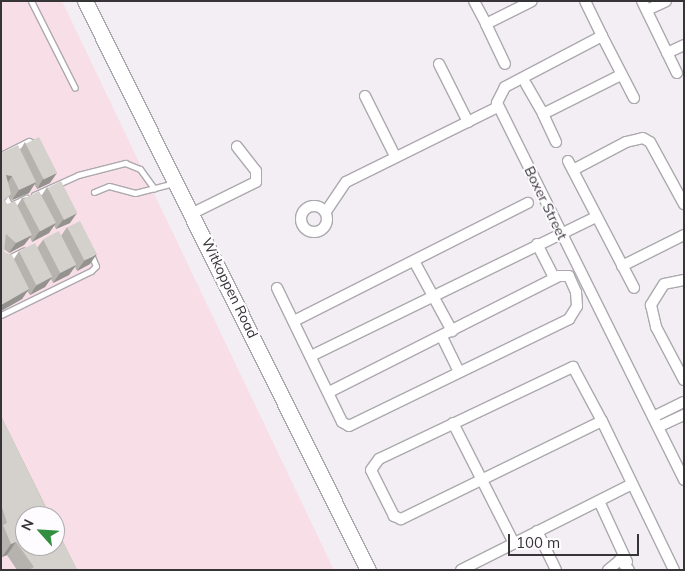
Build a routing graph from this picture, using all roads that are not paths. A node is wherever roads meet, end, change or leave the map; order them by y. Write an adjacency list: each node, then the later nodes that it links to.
1 (31, 1): 17 (lane)
2 (474, 1): 8 (street)
3 (532, 1): 8 (street)
4 (585, 1): 9 (street)
5 (666, 1): 7 (street)
6 (88, 3): 31 (main road, Witkoppen Road)
7 (644, 6): 11 (street)
8 (486, 24): 13 (street)
9 (602, 36): 15 (street); 20 (street)
10 (684, 45): 11 (street)
11 (667, 53): 14 (street)
12 (439, 64): 22 (street)
13 (505, 64)
14 (677, 73)
15 (621, 75): 19 (street); 21 (street)
16 (526, 84): 21 (street)
17 (75, 88)
18 (366, 96): 28 (street)
19 (634, 98)
20 (498, 107): 22 (street); 48 (street, Boxer Street)
21 (542, 114): 23 (street)
22 (468, 122): 28 (street)
23 (556, 142)
24 (237, 147): 45 (street)
25 (12, 149): 26 (lane); 27 (lane); 29 (lane)
26 (38, 150)
27 (1, 155)
28 (395, 156): 44 (street)
29 (16, 157)
30 (51, 176): 32 (lane)
31 (177, 182): 34 (lane); 45 (main road, Witkoppen Road)
32 (55, 185): 34 (lane); 37 (lane); 38 (lane)
33 (30, 187): 38 (lane)
34 (154, 188): 36 (lane)
35 (1, 189): 42 (lane)
36 (94, 192)
37 (59, 193)
38 (34, 194): 39 (lane); 42 (lane)
39 (38, 202)
40 (528, 203): 54 (street)
41 (684, 204): 47 (street)
42 (10, 206): 43 (lane); 46 (lane)
43 (1, 210)
44 (327, 210)
45 (193, 213): 89 (main road, Witkoppen Road)
46 (14, 214)
47 (596, 217): 48 (street); 55 (street)
48 (561, 232): 50 (street); 78 (street, Boxer Street)
49 (684, 235): 55 (street)
50 (537, 244): 58 (street); 66 (street)
51 (31, 247): 53 (lane)
52 (87, 247): 59 (lane)
53 (4, 258): 56 (lane)
54 (414, 261): 66 (street); 69 (street)
55 (622, 266): 63 (street)
56 (11, 268)
57 (72, 270): 59 (lane)
58 (554, 278): 70 (street); 73 (street)
59 (76, 279): 64 (lane)
60 (684, 280): 74 (street)
61 (48, 282): 64 (lane)
62 (277, 288): 69 (street)
63 (634, 288)
64 (52, 291): 67 (lane)
65 (24, 294): 67 (lane)
66 (433, 296): 70 (street); 72 (street)
67 (28, 302): 68 (lane)
68 (2, 313)
69 (294, 321): 72 (street)
70 (452, 331): 71 (street)
71 (442, 337): 73 (street); 75 (street)
72 (311, 356): 75 (street)
73 (459, 372): 75 (street)
74 (684, 380)
75 (329, 392)
76 (684, 402): 78 (street)
77 (684, 415): 81 (street)
78 (653, 417): 81 (street, Boxer Street)
79 (602, 421): 80 (street); 82 (street); 84 (street)
80 (453, 423): 82 (street); 82 (street)
81 (658, 428): 83 (street, Boxer Street)
82 (483, 479): 87 (street)
83 (684, 480)
84 (632, 484): 85 (street); 93 (street)
85 (599, 501): 86 (street); 88 (street)
86 (537, 531): 87 (street); 91 (street)
87 (514, 543): 90 (street)
88 (628, 566): 92 (street)
89 (368, 570)
90 (461, 570)
91 (556, 570)
92 (608, 570)
93 (674, 570)

